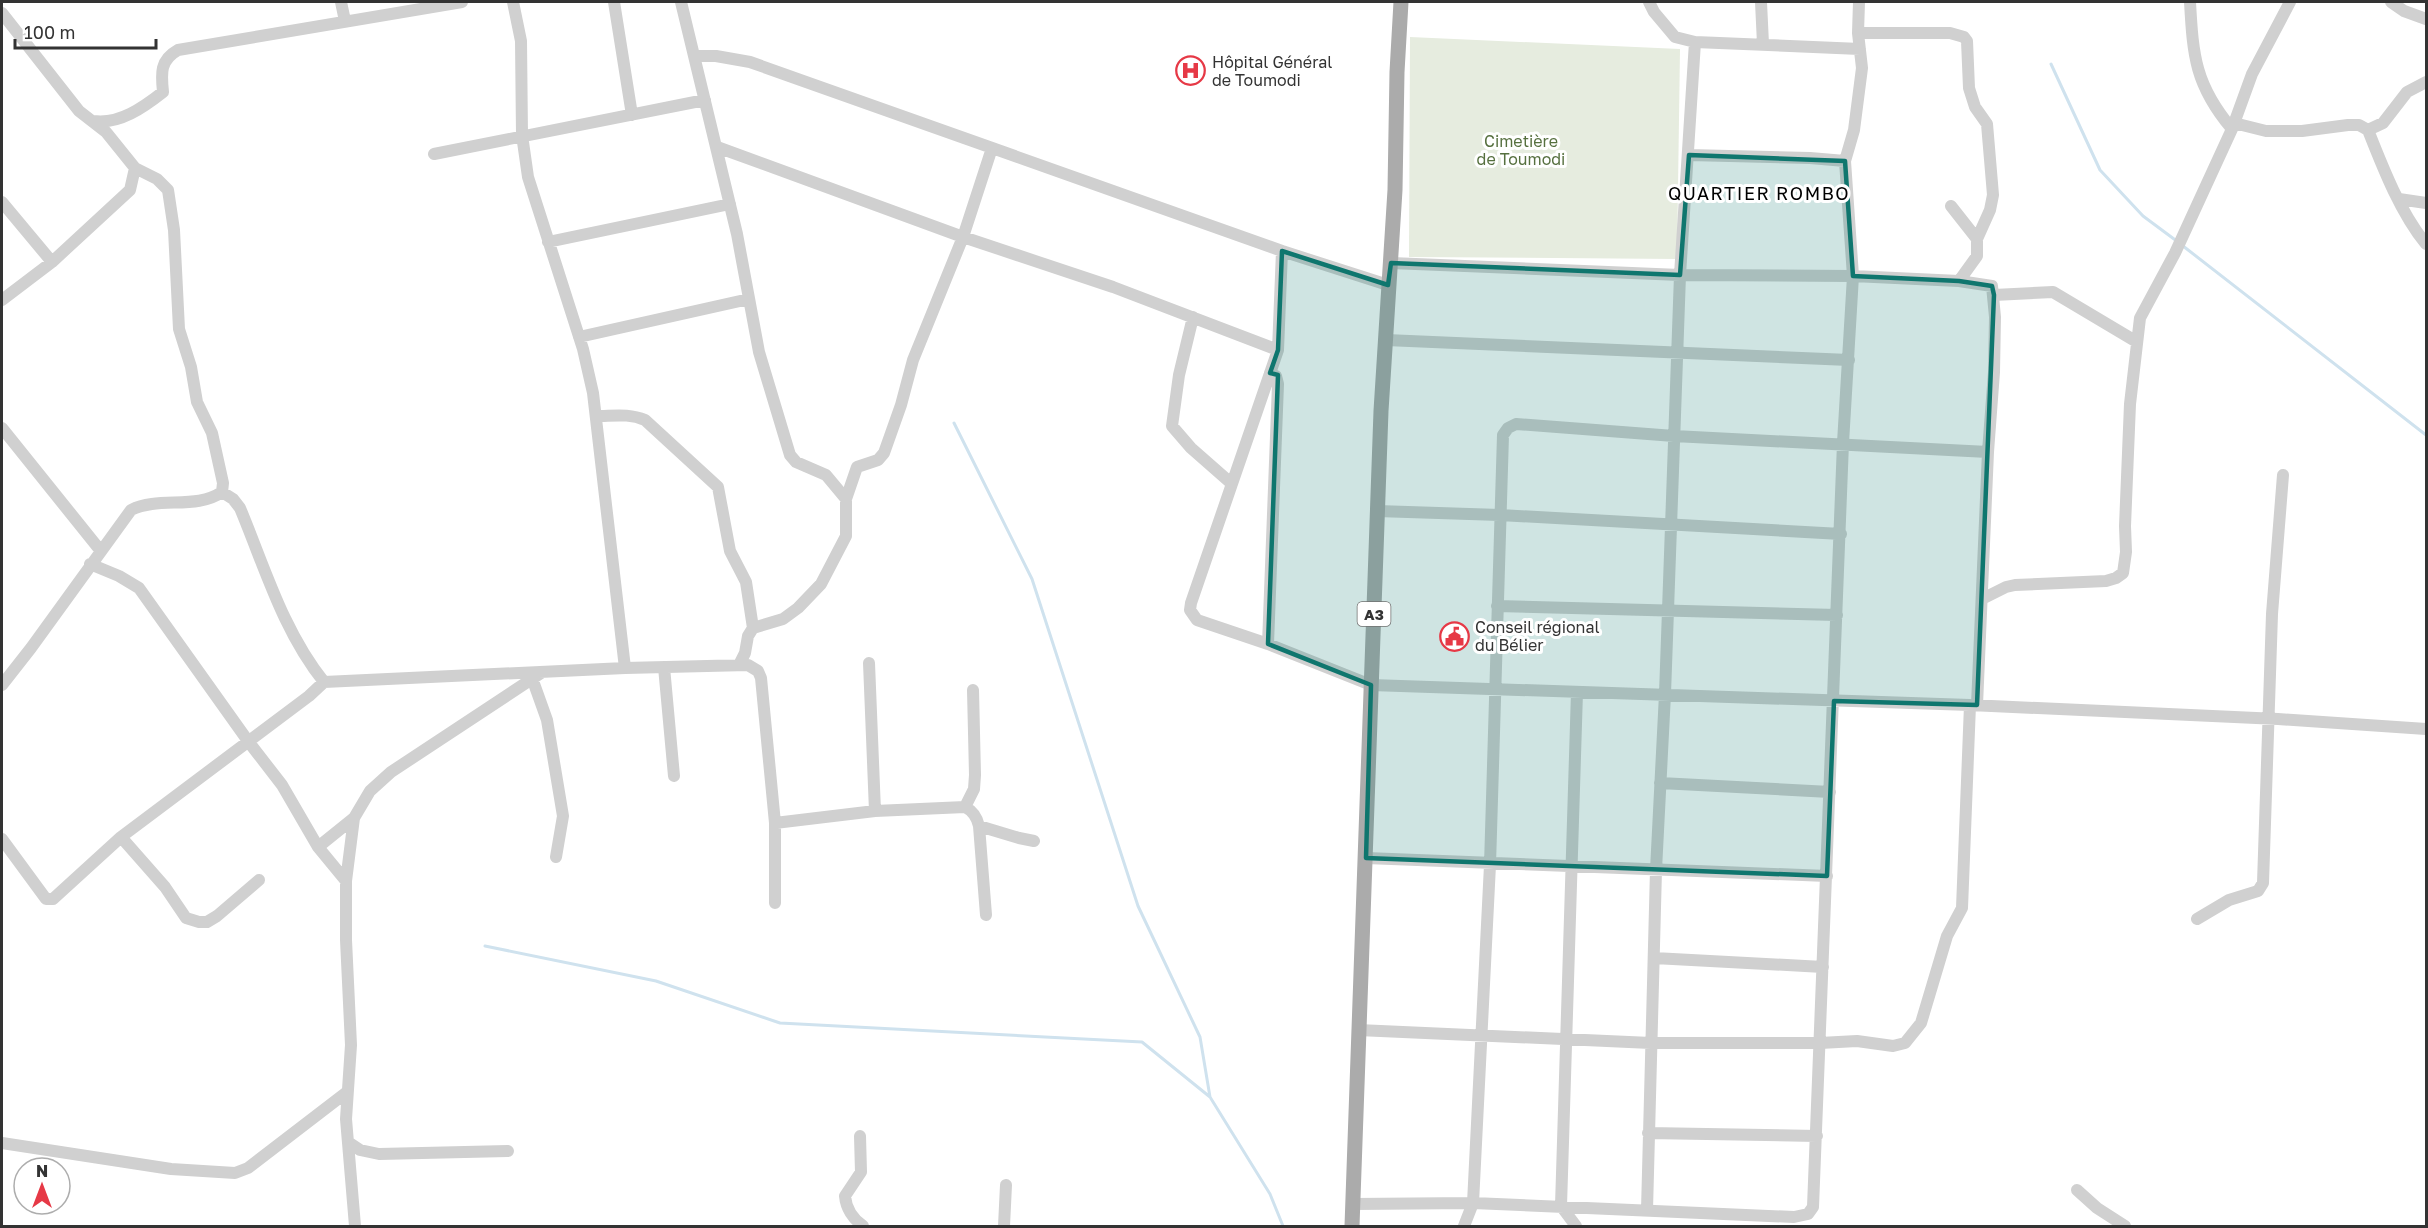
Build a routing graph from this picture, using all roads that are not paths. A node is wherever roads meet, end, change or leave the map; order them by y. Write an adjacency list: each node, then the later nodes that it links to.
1 (340, 2): 15 (street)
2 (462, 2): 15 (street)
3 (513, 2): 27 (street)
4 (614, 2): 23 (street)
5 (681, 2): 20 (street)
6 (1401, 2): 45 (main road, A3)
7 (1649, 2): 17 (street)
8 (1761, 2): 18 (street)
9 (1859, 2): 16 (street)
10 (2190, 2): 25 (street)
11 (2290, 2): 25 (street)
12 (2391, 2): 14 (street)
13 (2, 14): 24 (street)
14 (2427, 19)
15 (345, 21): 24 (street)
16 (1858, 33): 19 (street); 40 (street)
17 (1695, 42): 18 (street); 31 (street)
18 (1763, 44): 19 (street)
19 (1860, 49): 32 (street)
20 (695, 56): 22 (street); 29 (street)
21 (2427, 82): 26 (street)
22 (705, 100): 23 (street); 28 (street)
23 (632, 115): 27 (street)
24 (93, 121): 33 (street)
25 (2233, 126): 26 (street); 56 (street)
26 (2368, 130): 34 (street)
27 (522, 135): 30 (street); 41 (street)
28 (717, 147): 37 (street); 39 (street)
29 (992, 148): 39 (street); 43 (street)
30 (434, 154)
31 (1689, 155): 32 (street); 46 (street)
32 (1845, 161): 47 (street)
33 (135, 168): 44 (street); 68 (street)
34 (2399, 199): 36 (street); 42 (street)
35 (2, 202): 44 (street)
36 (2427, 202)
37 (730, 204): 41 (street); 51 (street)
38 (1951, 206): 40 (street)
39 (963, 237): 53 (street); 69 (street)
40 (1977, 239): 48 (street)
41 (548, 242): 54 (street)
42 (2427, 244)
43 (1282, 251): 49 (street); 57 (street)
44 (52, 262): 52 (street)
45 (1391, 263): 46 (street); 49 (main road, A3)
46 (1680, 275): 47 (street); 58 (street)
47 (1854, 276): 48 (street); 59 (street)
48 (1959, 281): 50 (street)
49 (1388, 285): 55 (main road, A3)
50 (1994, 295): 56 (street); 65 (street)
51 (749, 299): 54 (street); 69 (street)
52 (2, 300)
53 (1193, 317): 57 (street); 67 (street)
54 (579, 337): 61 (street)
55 (1386, 340): 58 (street); 70 (main road, A3)
56 (2137, 342): 76 (street)
57 (1278, 350): 60 (street)
58 (1677, 353): 59 (street); 63 (street)
59 (1849, 360): 64 (street)
60 (1270, 373): 67 (street); 81 (street)
61 (596, 416): 80 (street); 85 (street)
62 (2, 428): 74 (street)
63 (1674, 436): 64 (street); 71 (street); 72 (street)
64 (1843, 443): 65 (street); 73 (street)
65 (1988, 452): 76 (street)
66 (2283, 475): 96 (street)
67 (1232, 484): 81 (street)
68 (222, 492): 74 (street); 87 (street)
69 (846, 499): 80 (street)
70 (1377, 511): 71 (street); 89 (main road, A3)
71 (1500, 515): 72 (street); 77 (street)
72 (1671, 524): 73 (street); 78 (street)
73 (1840, 534): 79 (street)
74 (100, 550): 75 (street)
75 (90, 564): 88 (street); 98 (street)
76 (1982, 599): 95 (street)
77 (1497, 606): 78 (street); 91 (street)
78 (1668, 610): 79 (street); 93 (street)
79 (1837, 615): 94 (street)
80 (753, 628): 83 (street)
81 (1268, 644): 89 (street)
82 (869, 663): 103 (street)
83 (739, 665): 84 (street); 105 (street)
84 (664, 667): 85 (street); 99 (street)
85 (625, 668): 86 (street)
86 (537, 675): 87 (street); 104 (street); 111 (street)
87 (324, 682): 98 (street)
88 (2, 685)
89 (1371, 685): 91 (street); 112 (main road, A3)
90 (973, 690): 102 (street)
91 (1495, 690): 92 (street); 113 (street)
92 (1577, 692): 93 (street); 114 (street)
93 (1665, 694): 94 (street); 100 (street)
94 (1834, 701): 95 (street); 101 (street)
95 (1973, 705): 96 (street); 128 (street)
96 (2268, 719): 97 (street); 121 (street)
97 (2427, 729)
98 (248, 741): 107 (street); 110 (street)
99 (674, 776)
100 (1660, 783): 101 (street); 115 (street)
101 (1830, 792): 116 (street)
102 (965, 807): 103 (street); 106 (street)
103 (875, 811): 105 (street)
104 (354, 818): 110 (street); 118 (street)
105 (775, 823): 119 (street)
106 (979, 826): 109 (street); 120 (street)
107 (121, 837): 108 (street); 117 (street)
108 (2, 839)
109 (1034, 841)
110 (318, 847): 118 (street)
111 (556, 857)
112 (1366, 858): 113 (street); 124 (main road, A3)
113 (1490, 865): 114 (street); 125 (street)
114 (1571, 867): 115 (street); 126 (street)
115 (1656, 870): 116 (street); 122 (street)
116 (1827, 876): 123 (street)
117 (259, 880)
118 (346, 881): 129 (street)
119 (775, 903)
120 (986, 915)
121 (2197, 919)
122 (1654, 958): 123 (street); 127 (street)
123 (1823, 967): 128 (street)
124 (1358, 1030): 125 (street); 139 (main road, A3)
125 (1480, 1036): 126 (street); 138 (street)
126 (1566, 1039): 127 (street); 140 (street)
127 (1651, 1043): 128 (street); 130 (street)
128 (1820, 1043): 132 (street)
129 (347, 1092): 133 (street); 134 (street)
130 (1648, 1133): 132 (street); 141 (street)
131 (860, 1136): 143 (street)
132 (1817, 1136): 141 (street)
133 (348, 1142): 135 (street); 142 (street)
134 (2, 1143)
135 (508, 1151)
136 (1006, 1185): 144 (street)
137 (2077, 1190): 148 (street)
138 (1473, 1203): 139 (street); 140 (street); 146 (street)
139 (1353, 1204): 145 (main road, A3)
140 (1561, 1206): 141 (street); 147 (street)
141 (1647, 1210)
142 (355, 1227)
143 (863, 1227)
144 (1004, 1227)
145 (1352, 1227)
146 (1464, 1227)
147 (1576, 1227)
148 (2125, 1227)

